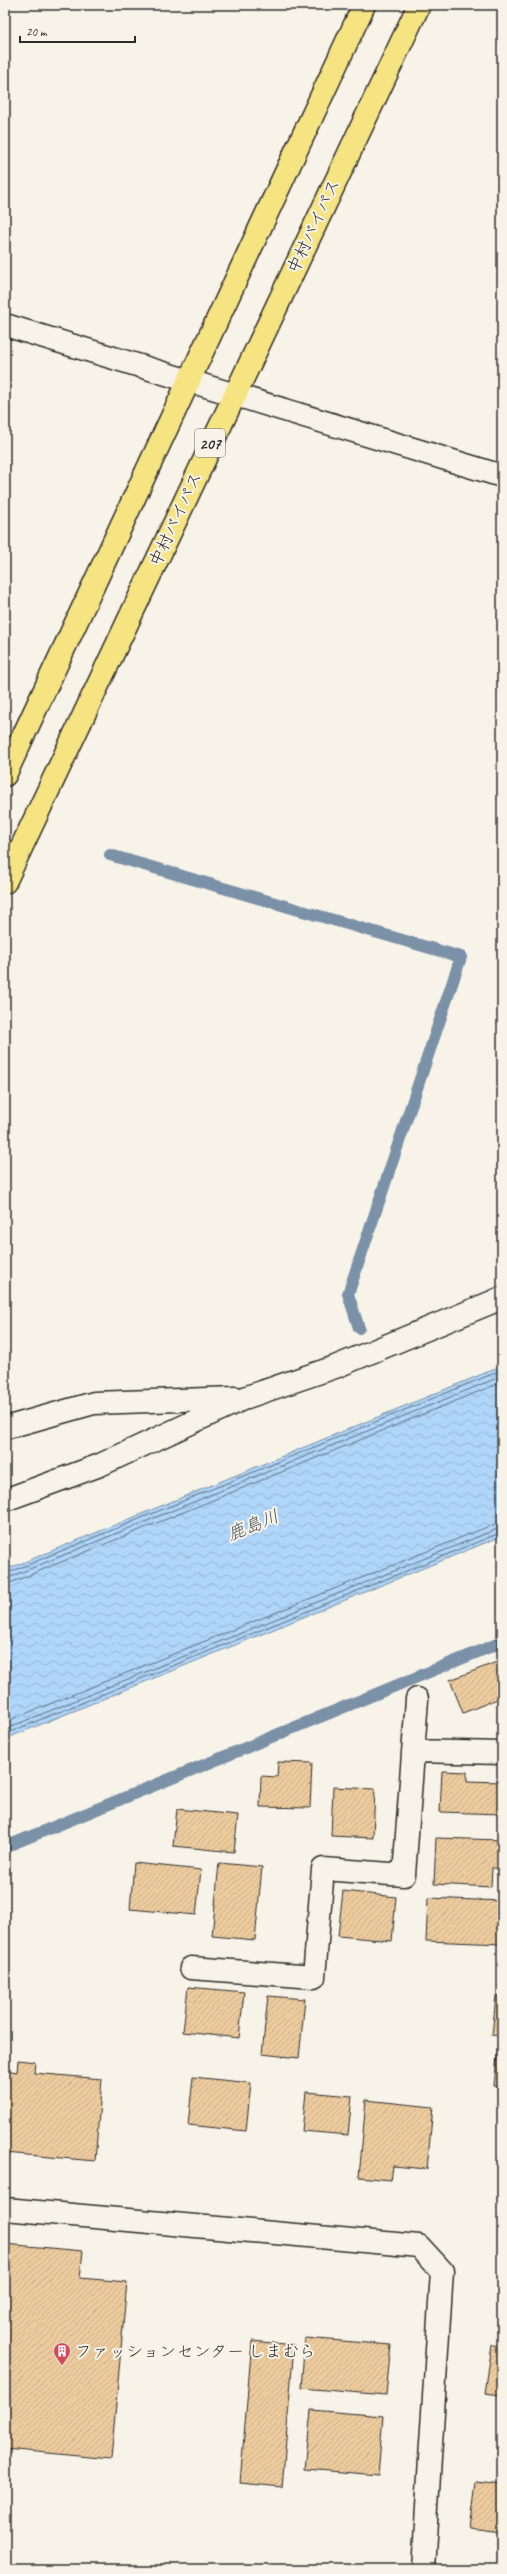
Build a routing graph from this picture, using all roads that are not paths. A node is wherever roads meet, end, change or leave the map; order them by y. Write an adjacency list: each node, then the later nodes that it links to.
1 (364, 5): 4 (highway)
2 (419, 5): 5 (highway, 中村バイパス / 207)
3 (5, 325): 4 (street)
4 (188, 380): 5 (street); 7 (highway)
5 (233, 394): 6 (street); 8 (highway, 中村バイパス / 207)
6 (502, 476)
7 (5, 775)
8 (5, 882)
9 (502, 1298): 10 (street)
10 (247, 1397): 11 (street); 12 (street)
11 (5, 1428)
12 (5, 1500)
13 (417, 1699): 14 (street)
14 (413, 1751): 15 (street); 16 (street)
15 (502, 1753)
16 (191, 1968)
17 (5, 2209): 18 (street)
18 (423, 2569)

